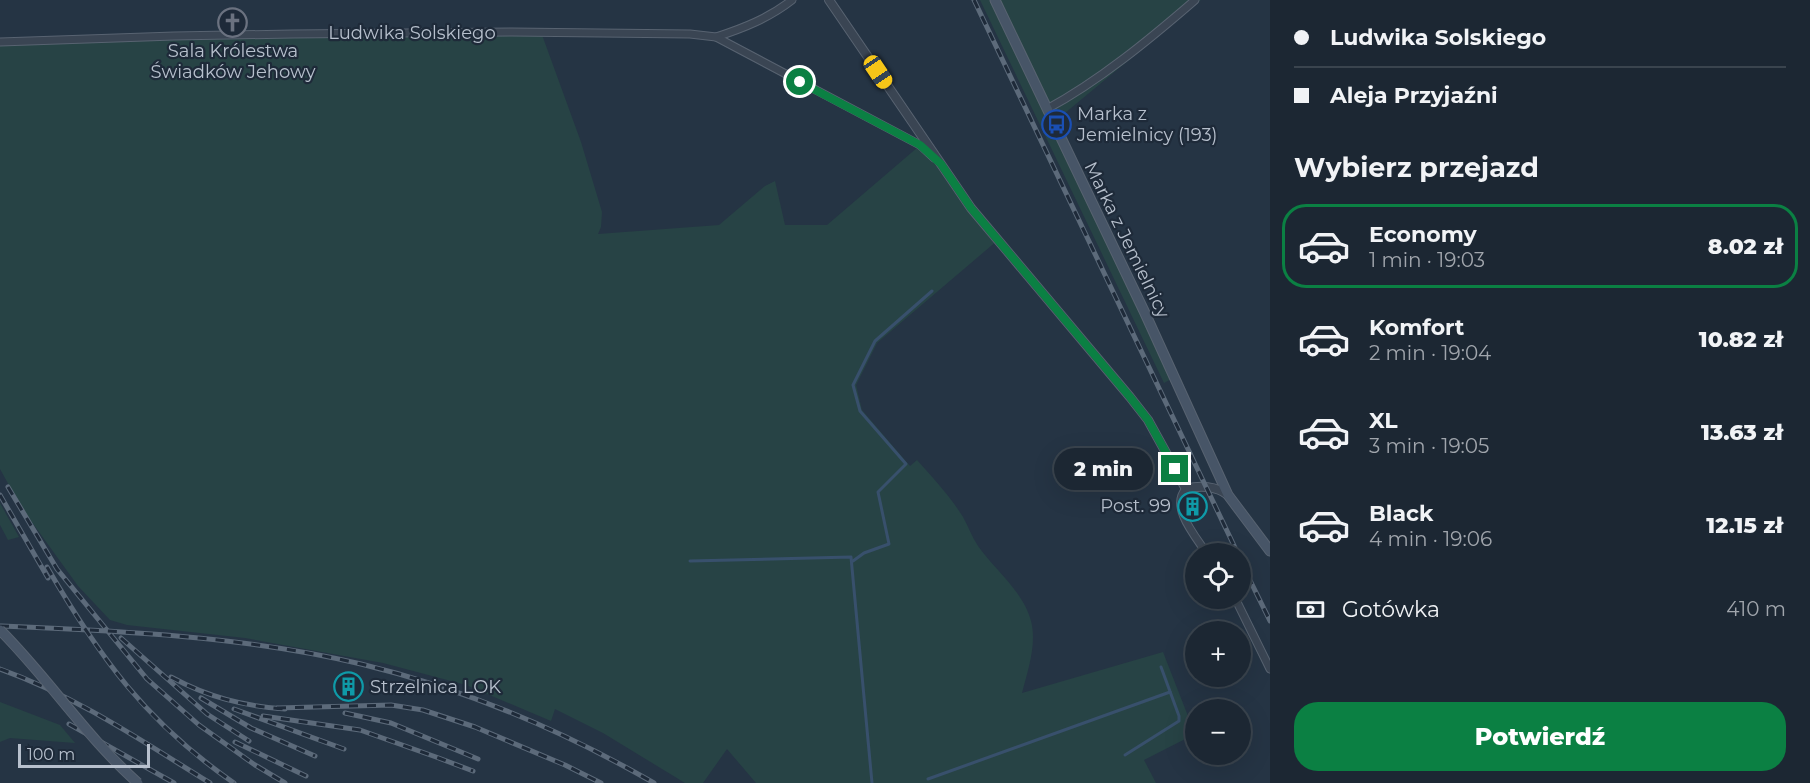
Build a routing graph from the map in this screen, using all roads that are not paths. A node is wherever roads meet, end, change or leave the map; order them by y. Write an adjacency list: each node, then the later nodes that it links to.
1 (792, 0): 5 (street, Ludwika Solskiego)
2 (829, 0): 8 (street)
3 (995, 0): 7 (main road, Marka z Jemielnicy)
4 (1195, 0): 7 (street)
5 (716, 37): 6 (street, Ludwika Solskiego); 8 (street, Ludwika Solskiego)
6 (0, 42)
7 (1047, 109): 10 (main road, Marka z Jemielnicy)
8 (941, 164): 9 (street)
9 (1186, 489): 10 (street); 11 (street)
10 (1228, 495): 12 (main road, Marka z Jemielnicy)
11 (1200, 543)
12 (1270, 551)
13 (1240, 609): 15 (street)
14 (0, 630): 16 (main road, bridge)
15 (1270, 669)
16 (138, 783)

